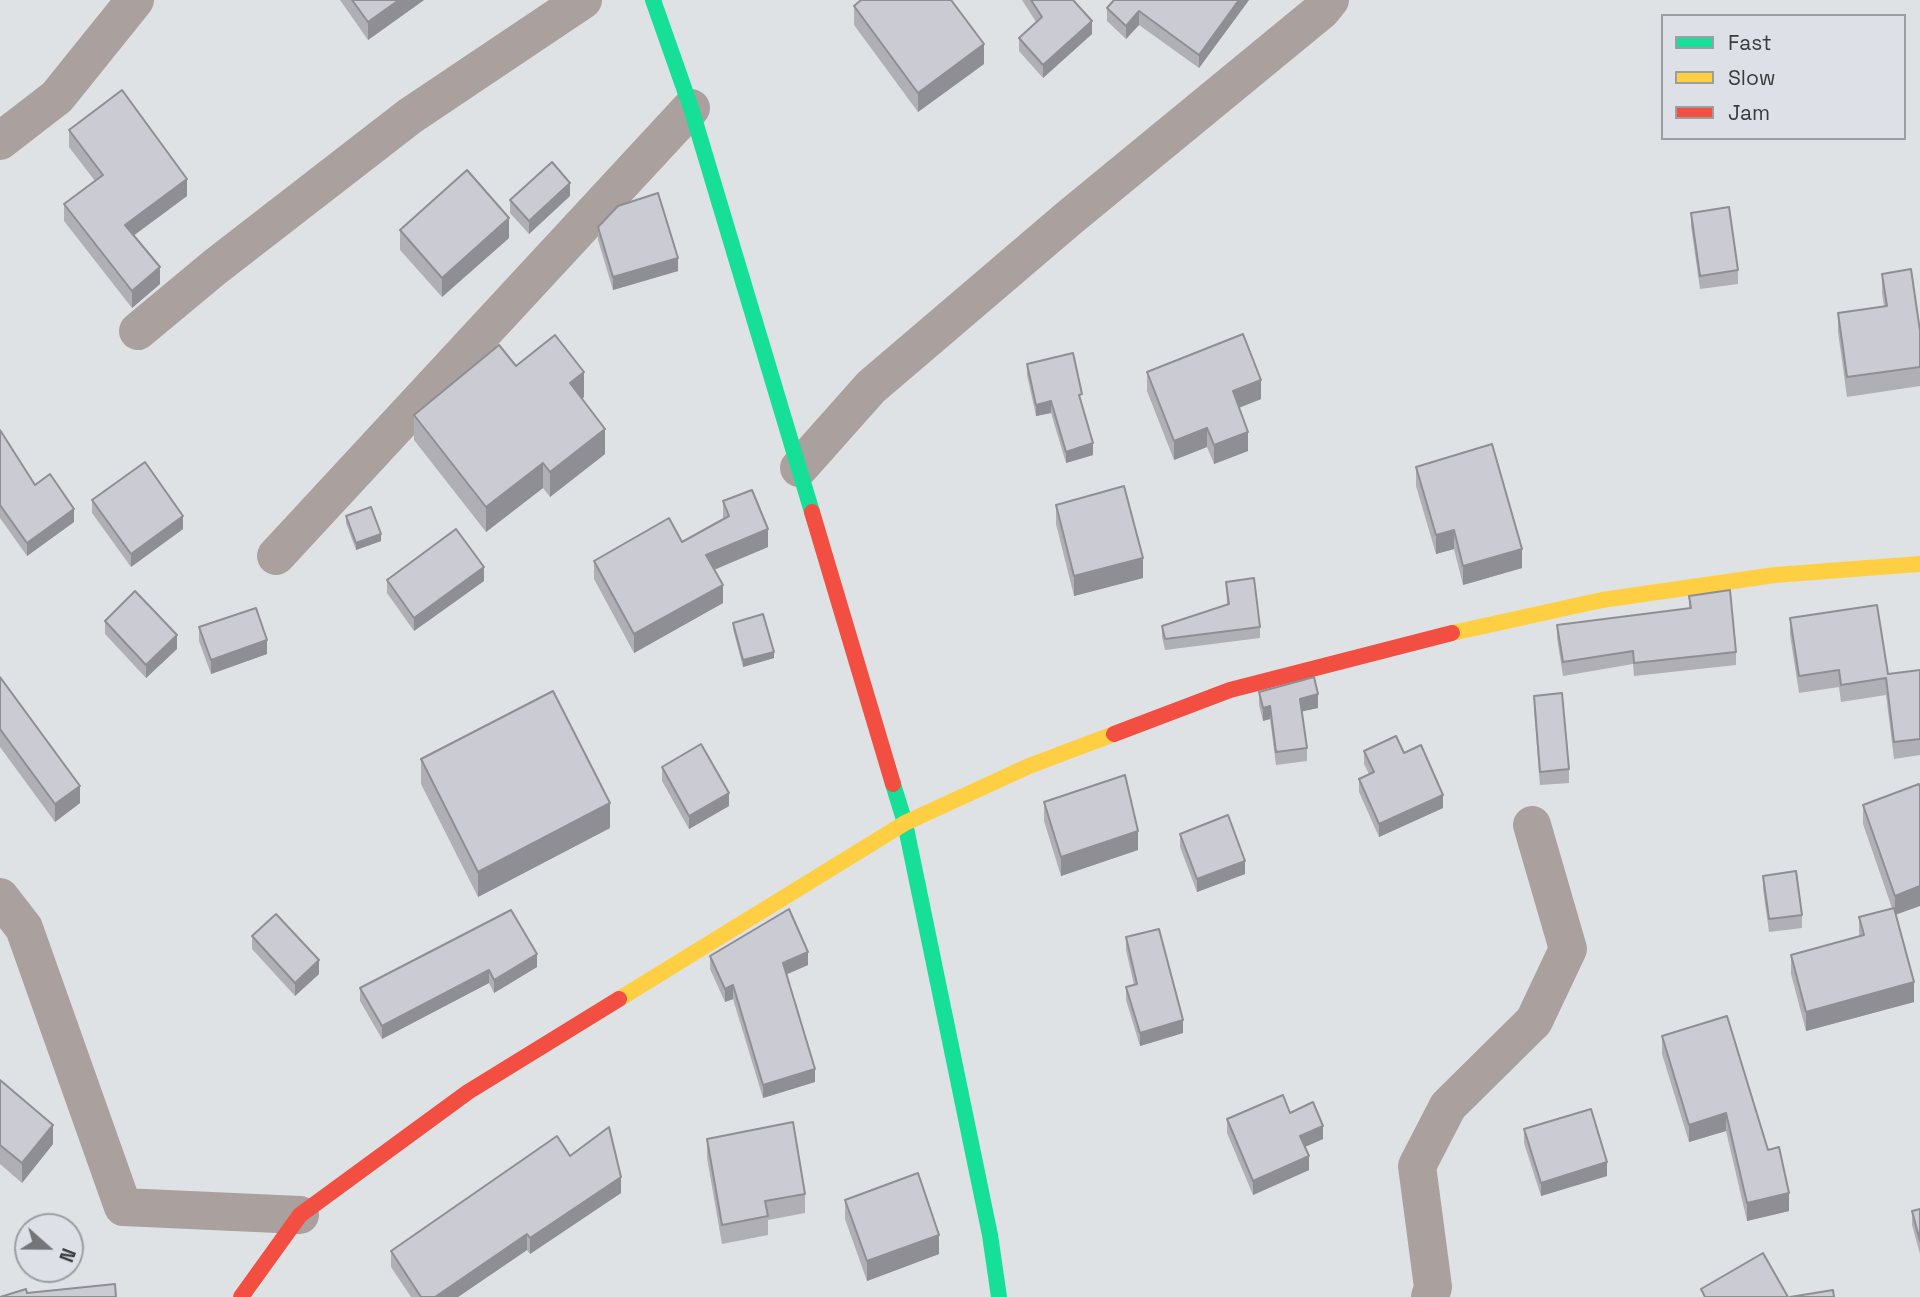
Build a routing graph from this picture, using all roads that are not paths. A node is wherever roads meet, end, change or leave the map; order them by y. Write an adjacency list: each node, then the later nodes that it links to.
1 (135, 0): 6 (street)
2 (583, 0): 7 (street)
3 (653, 0): 5 (street)
4 (1330, 0): 8 (street)
5 (691, 108): 8 (street); 9 (street)
6 (0, 141)
7 (138, 331)
8 (799, 468): 11 (street)
9 (276, 556)
10 (1920, 564): 11 (street)
11 (905, 822): 15 (street); 17 (street)
12 (1532, 825): 18 (street)
13 (0, 897): 14 (street)
14 (12, 935): 15 (street)
15 (300, 1215): 16 (street)
16 (241, 1297)
17 (999, 1297)
18 (1430, 1297)

